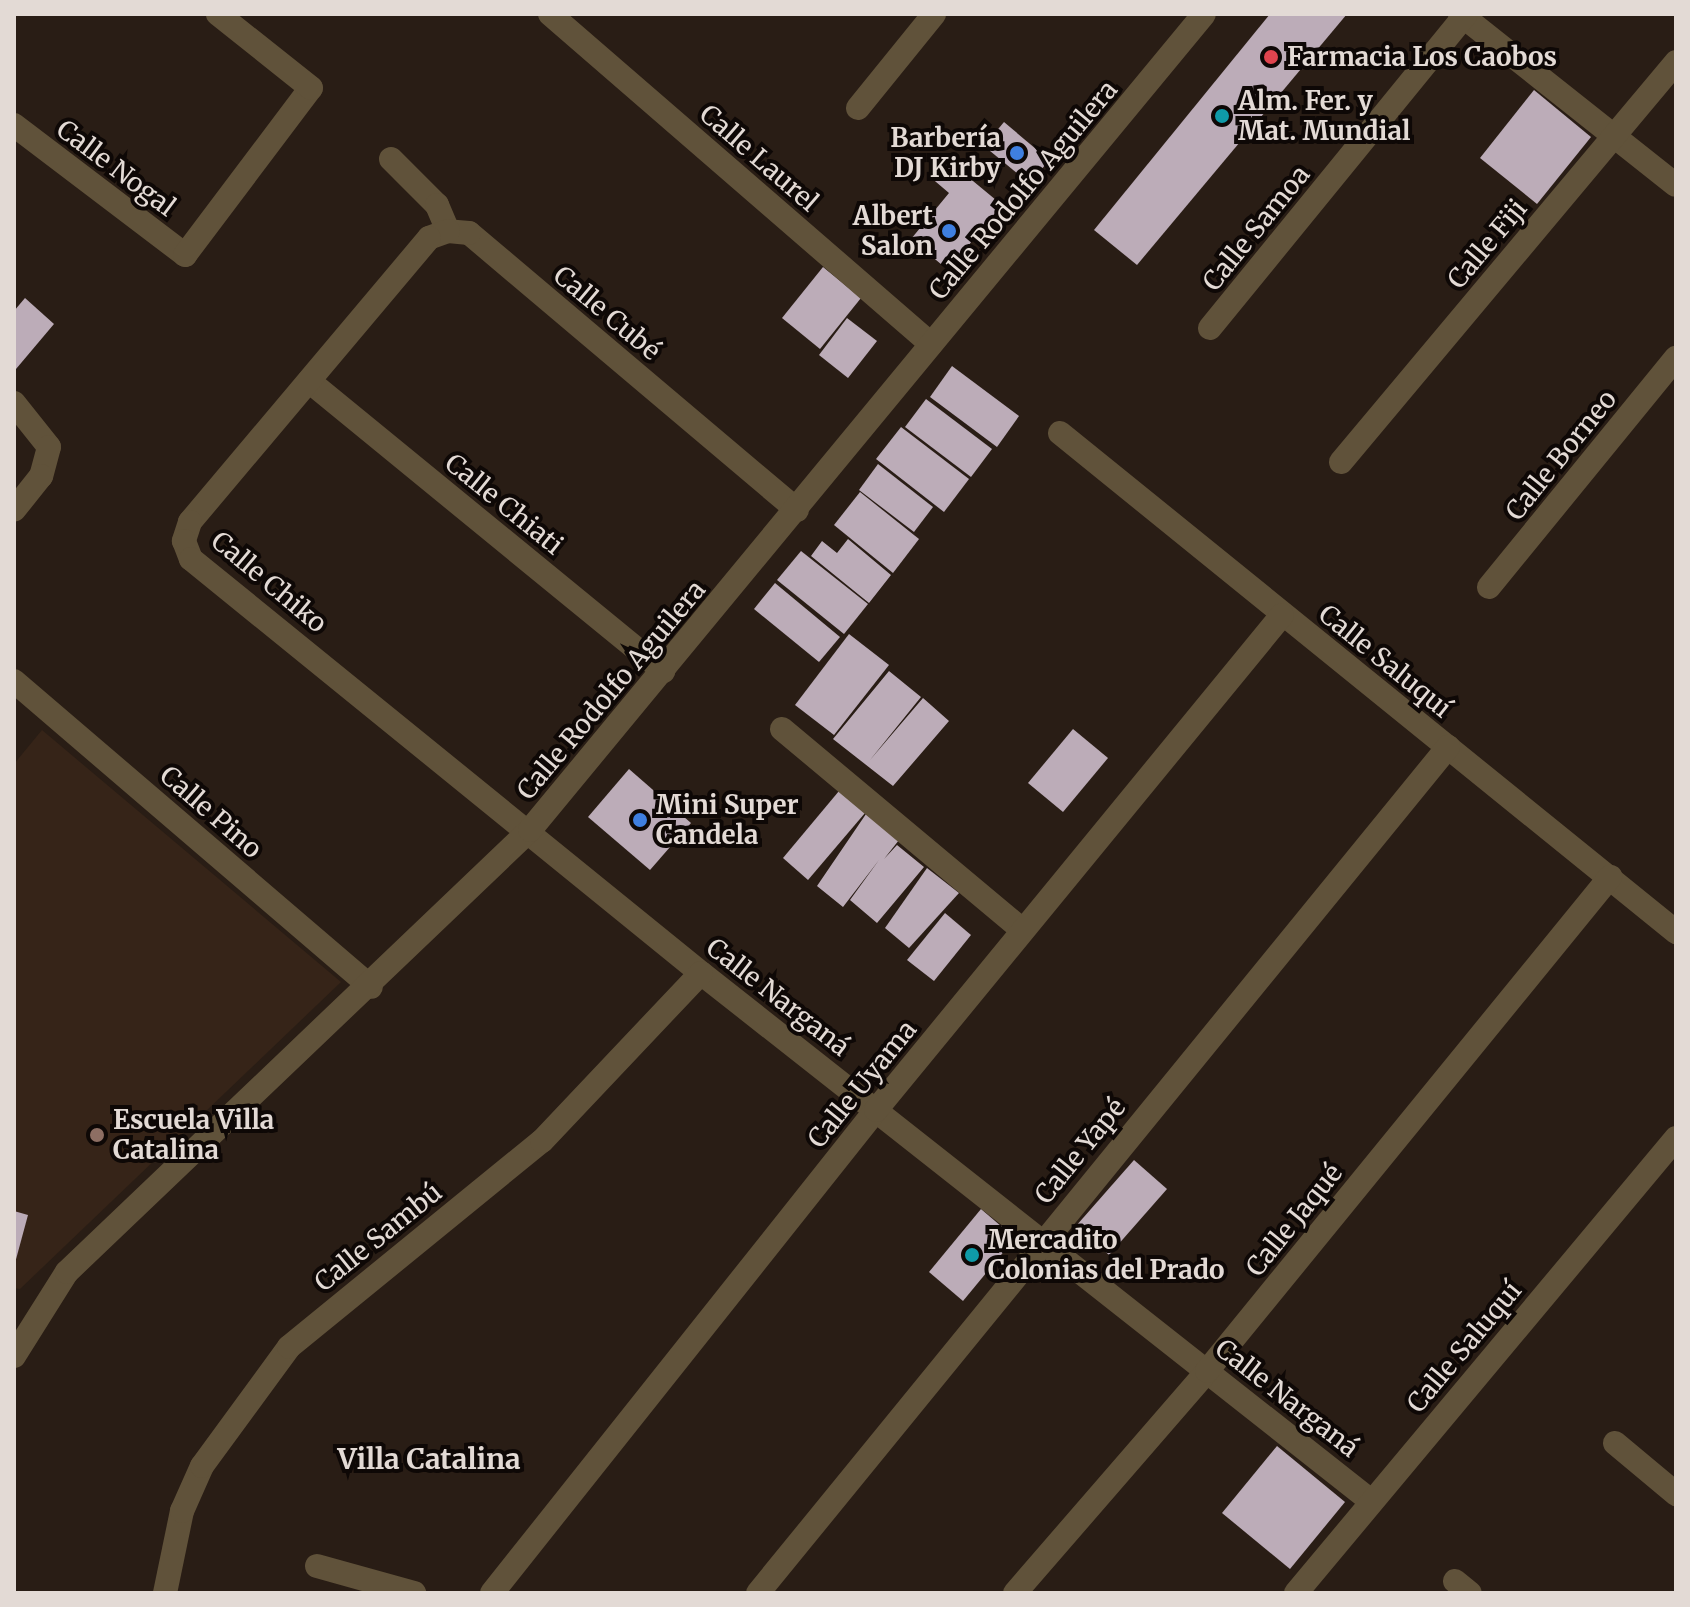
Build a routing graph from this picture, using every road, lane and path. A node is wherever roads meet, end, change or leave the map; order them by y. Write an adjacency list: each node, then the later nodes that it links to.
1 (218, 14): 8 (street, Calle Nogal)
2 (550, 14): 14 (street, Calle Laurel)
3 (934, 14): 7 (street)
4 (1204, 14): 14 (street, Calle Rodolfo Aguilera)
5 (1463, 15): 9 (street); 13 (street, Calle Samoa)
6 (1676, 62): 9 (street, Calle Fiji)
7 (858, 108)
8 (14, 125)
9 (1613, 138): 11 (street); 19 (street, Calle Fiji)
10 (391, 159): 12 (street)
11 (1676, 185)
12 (448, 231): 16 (street, Calle Chiko); 21 (street, Calle Cubé)
13 (1210, 328)
14 (931, 344): 21 (street, Calle Rodolfo Aguilera)
15 (1676, 358): 22 (street, Calle Borneo)
16 (309, 381): 24 (street, Calle Chiati); 28 (street, Calle Chiko)
17 (14, 403): 20 (street)
18 (1060, 433): 23 (street, Calle Saluquí)
19 (1341, 462)
20 (14, 510)
21 (797, 510): 24 (street, Calle Rodolfo Aguilera)
22 (1489, 587)
23 (1282, 615): 27 (street, Calle Saluquí); 30 (street, Calle Uyama)
24 (663, 671): 28 (street, Calle Rodolfo Aguilera)
25 (14, 681): 33 (street, Calle Pino)
26 (782, 729): 30 (street)
27 (1448, 747): 29 (street, Calle Saluquí); 36 (street, Calle Yapé)
28 (530, 830): 32 (street, Calle Narganá); 33 (street, Calle Rodolfo Aguilera)
29 (1610, 877): 31 (street, Calle Saluquí); 38 (street, Calle Jaqué)
30 (1022, 930): 34 (street, Calle Uyama)
31 (1676, 932)
32 (701, 973): 34 (street, Calle Narganá); 43 (street, Calle Sambú)
33 (371, 987): 37 (street, Calle Rodolfo Aguilera)
34 (876, 1110): 36 (street, Calle Narganá); 45 (street, Calle Uyama)
35 (1676, 1138): 41 (street, Calle Saluquí)
36 (1044, 1239): 38 (street, Calle Narganá); 46 (street, Calle Yapé)
37 (14, 1356)
38 (1207, 1371): 41 (street, Calle Narganá); 47 (street, Calle Jaqué)
39 (1615, 1443): 40 (street)
40 (1676, 1494)
41 (1371, 1501): 48 (street, Calle Saluquí)
42 (317, 1566): 44 (street)
43 (165, 1593)
44 (414, 1593)
45 (492, 1593)
46 (758, 1593)
47 (1015, 1593)
48 (1296, 1593)

